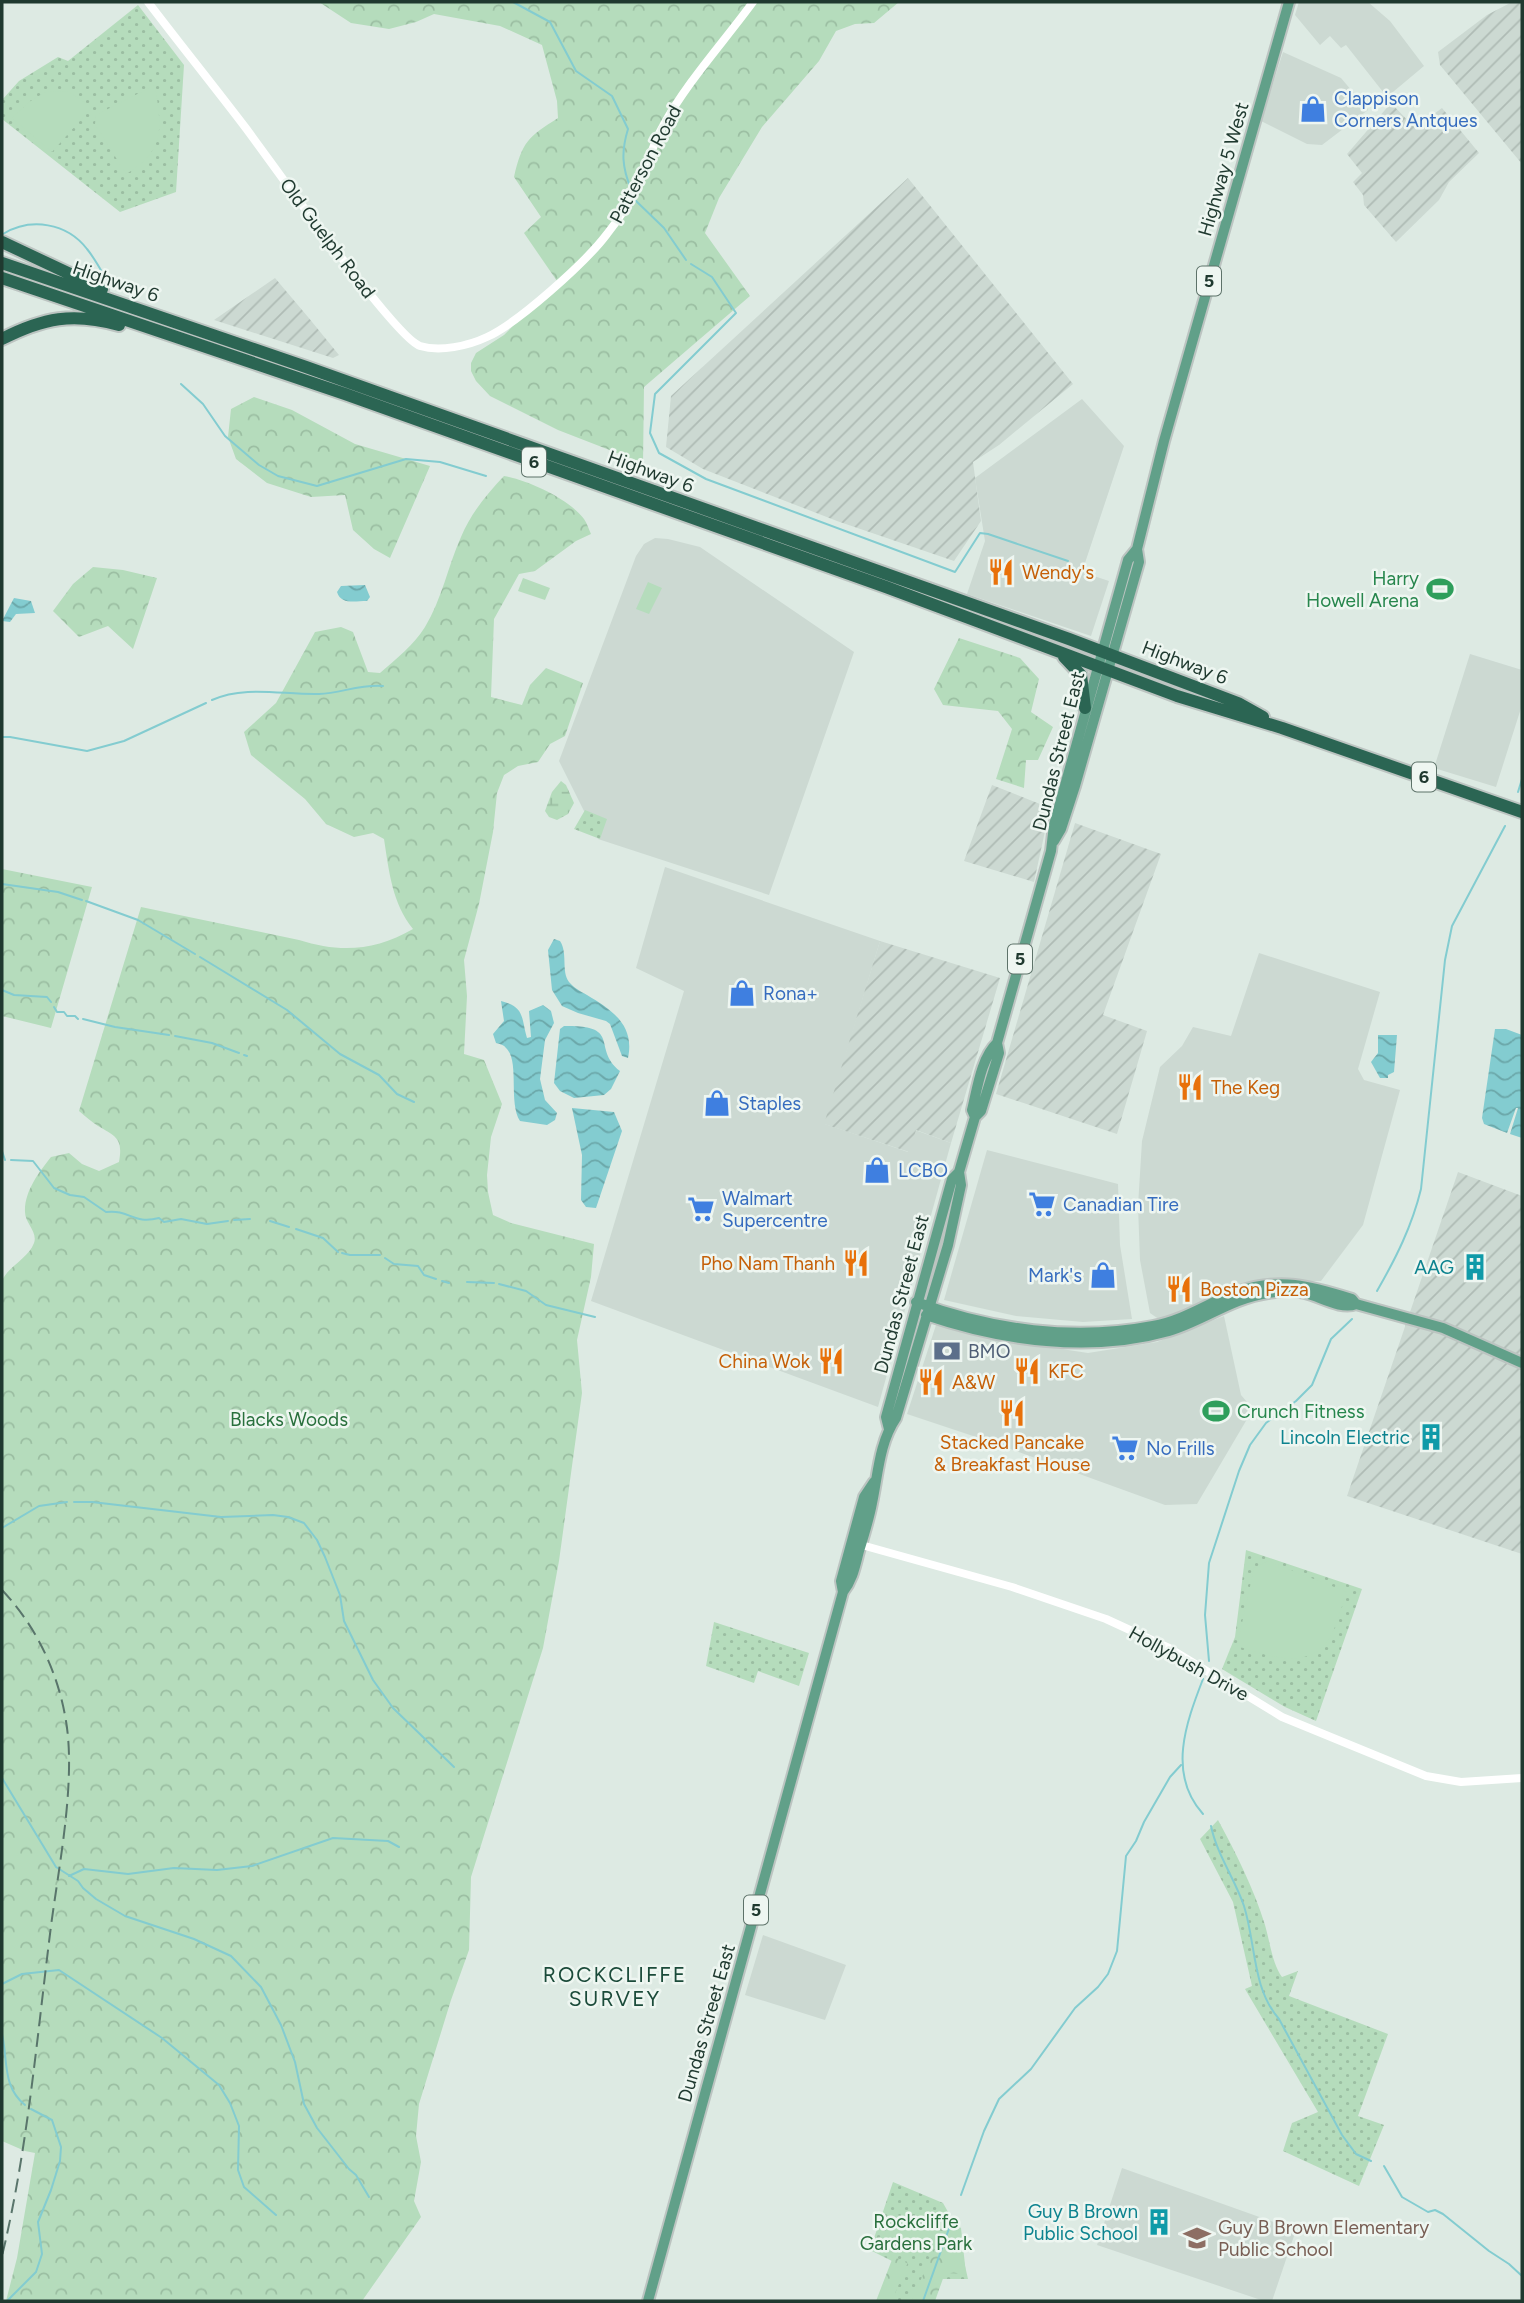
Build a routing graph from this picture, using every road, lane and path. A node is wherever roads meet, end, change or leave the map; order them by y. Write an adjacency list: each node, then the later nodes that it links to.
1 (148, 2): 7 (street, Old Guelph Road)
2 (752, 2): 7 (street, Patterson Road)
3 (1289, 2): 13 (main road, Highway 5 West / 5)
4 (2, 242): 8 (highway)
5 (2, 263): 8 (highway, Highway 6 / 6)
6 (2, 278): 10 (highway, Highway 6 / 6)
7 (555, 286)
8 (185, 325): 11 (highway, Highway 6 / 6)
9 (2, 339): 10 (highway)
10 (188, 340): 11 (highway, Highway 6 / 6)
11 (769, 539): 12 (highway, Highway 6 / 6); 13 (highway, Highway 6 / 6)
12 (1059, 652): 14 (highway, Highway 6 / 6); 15 (highway)
13 (1107, 653): 14 (main road, 5); 16 (highway, Highway 6 / 6)
14 (1103, 669): 15 (main road, Dundas Street East / 5); 16 (highway, Highway 6 / 6); 18 (main road, Dundas Street East / 5)
15 (1086, 708): 18 (main road, Dundas Street East / 5)
16 (1282, 728): 17 (highway, Highway 6 / 6)
17 (1522, 812)
18 (1053, 844): 19 (main road, Dundas Street East / 5)
19 (959, 1172): 20 (main road, Dundas Street East / 5); 21 (main road, Dundas Street East / 5)
20 (916, 1302): 21 (main road); 23 (main road, Dundas Street East / 5)
21 (928, 1311): 22 (main road); 23 (main road, Dundas Street East / 5)
22 (1522, 1363)
23 (889, 1429): 24 (main road, Dundas Street East / 5)
24 (856, 1544): 25 (street, Hollybush Drive); 26 (main road, Dundas Street East / 5)
25 (1522, 1778)
26 (648, 2301)

